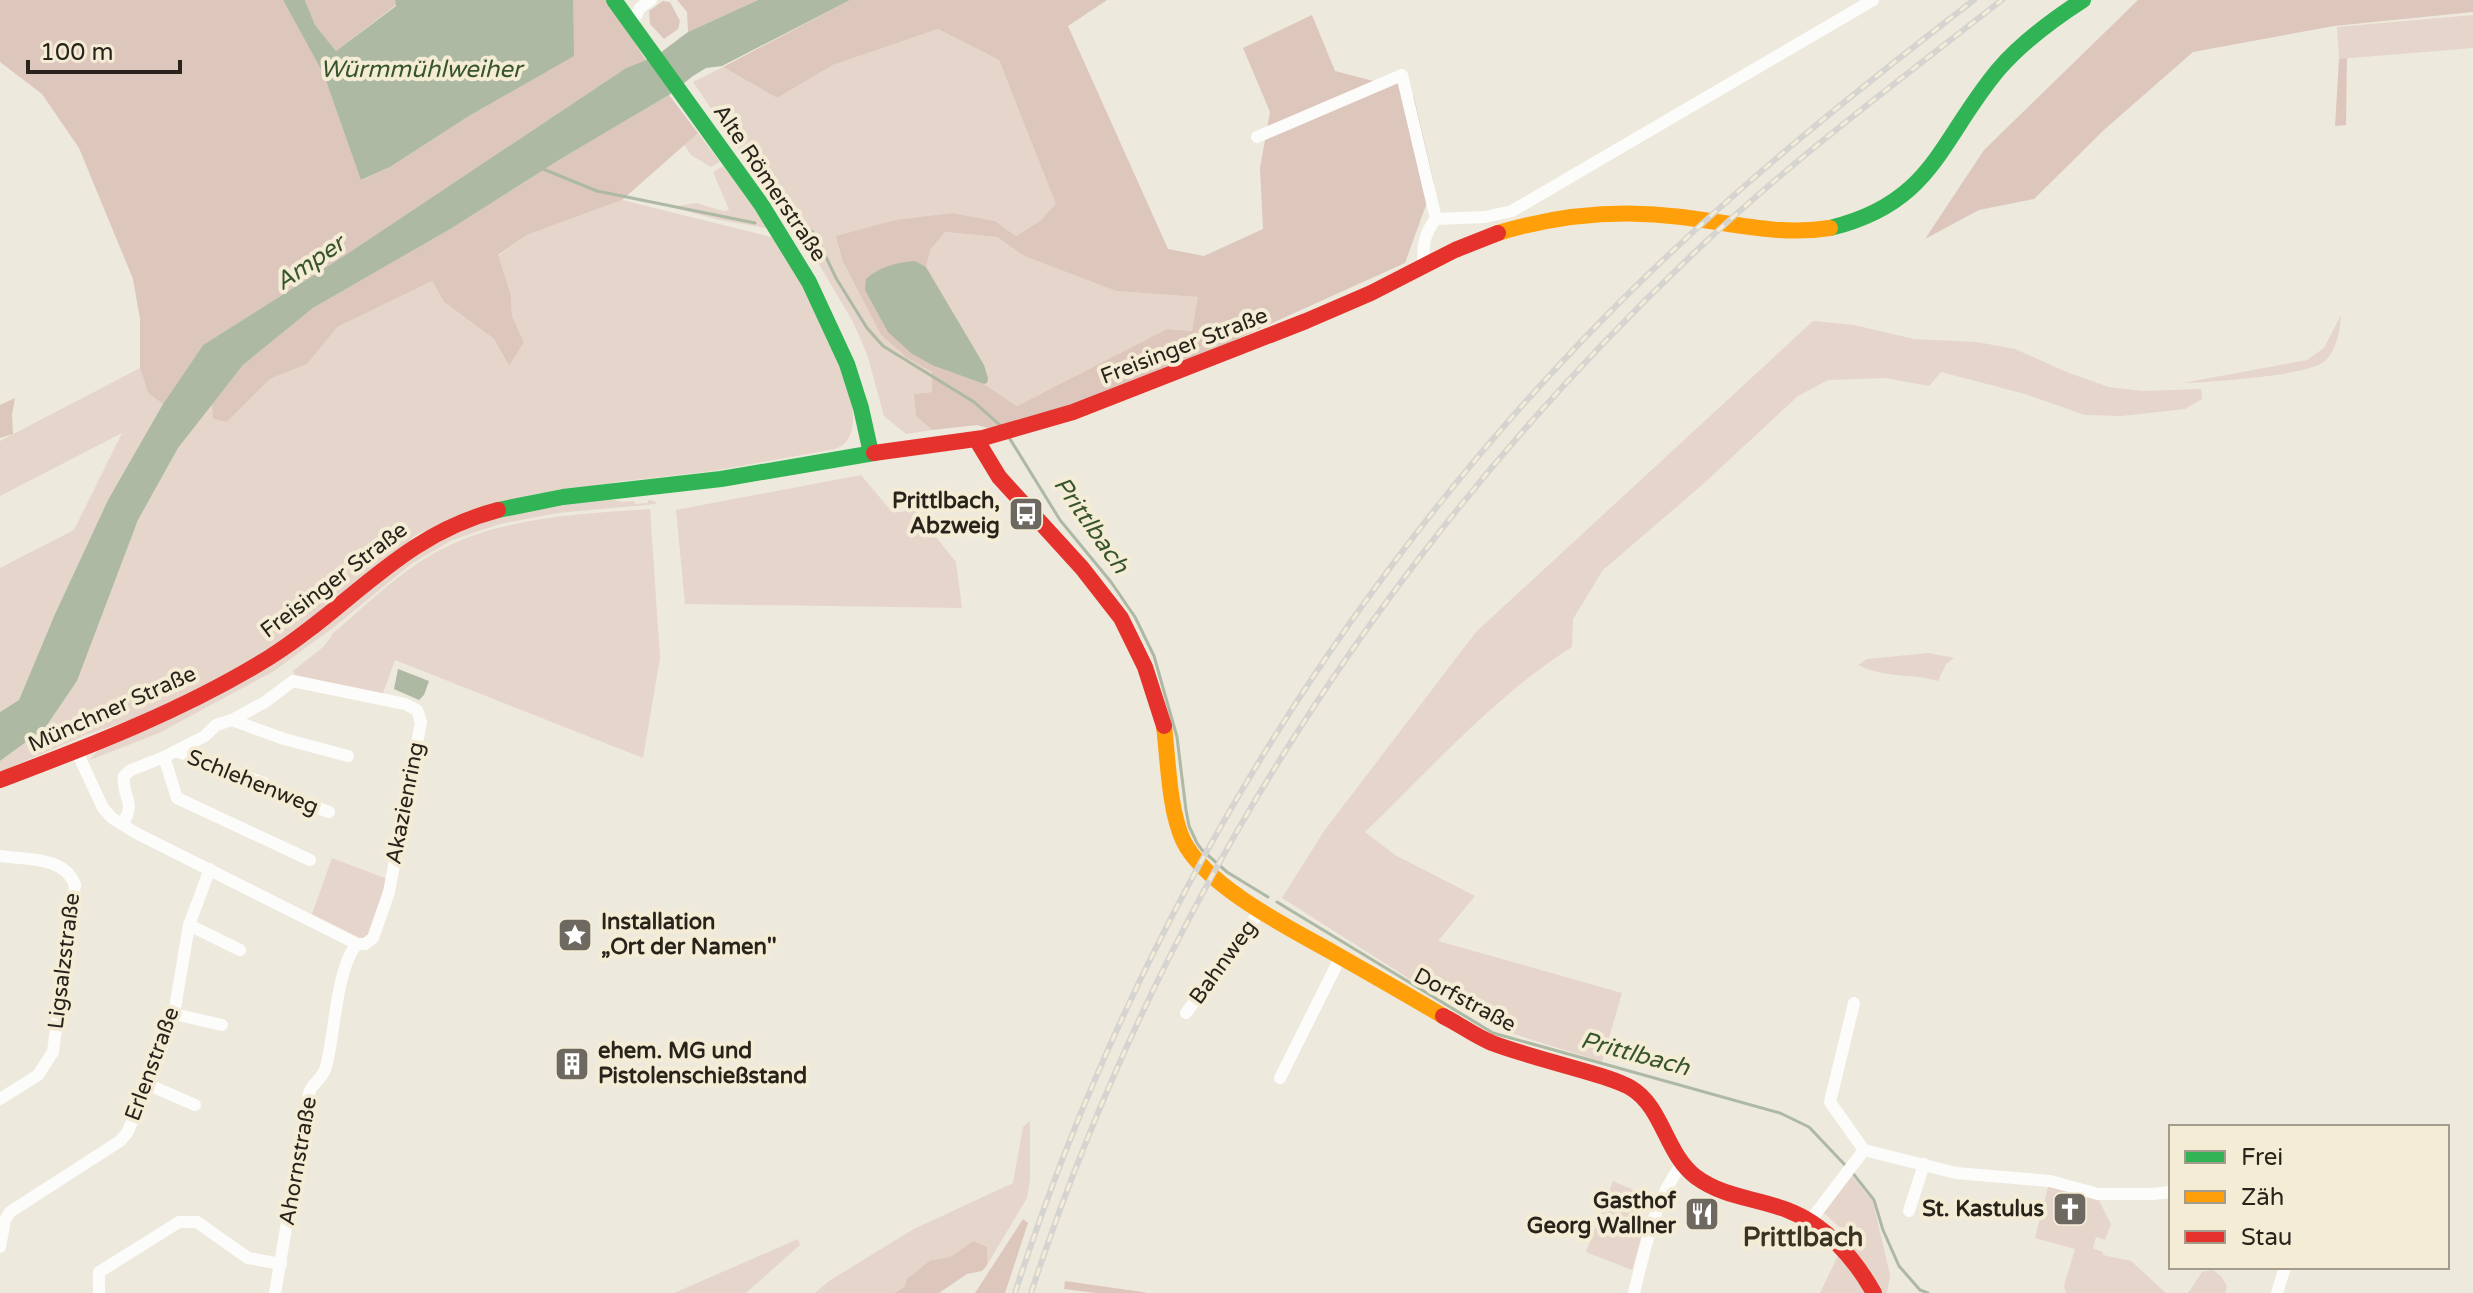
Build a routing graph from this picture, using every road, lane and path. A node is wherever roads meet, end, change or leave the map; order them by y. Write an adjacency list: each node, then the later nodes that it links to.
1 (614, 0): 5 (main road, Alte Römerstraße)
2 (651, 0): 5 (street)
3 (1873, 0): 7 (street)
4 (2083, 0): 8 (main road, Freisinger Straße)
5 (632, 23): 10 (main road, Alte Römerstraße)
6 (1257, 137): 7 (street)
7 (1436, 219): 8 (street)
8 (1423, 267): 9 (main road, Freisinger Straße)
9 (976, 439): 10 (main road, Freisinger Straße); 22 (main road, Dorfstraße)
10 (871, 453): 11 (main road, Freisinger Straße)
11 (240, 675): 13 (main road, Münchner Straße)
12 (232, 720): 14 (street, Akazienring); 15 (street); 24 (street, Akazienring)
13 (76, 750): 16 (main road, Münchner Straße); 18 (street)
14 (170, 754): 17 (street, Schlehenweg); 18 (street, Akazienring); 20 (street)
15 (348, 756)
16 (0, 780)
17 (329, 812)
18 (122, 824): 21 (street)
19 (0, 856): 33 (street, Ligsalzstraße)
20 (310, 860)
21 (210, 869): 23 (street, Erlenstraße); 24 (street)
22 (1255, 907): 26 (main road, Dorfstraße); 28 (street, Bahnweg)
23 (189, 925): 25 (street); 29 (street, Erlenstraße)
24 (357, 944): 43 (street, Ahornstraße)
25 (240, 950)
26 (1341, 956): 31 (street); 36 (main road, Dorfstraße)
27 (1854, 1003): 35 (street)
28 (1186, 1013)
29 (174, 1014): 30 (street); 32 (street, Erlenstraße)
30 (222, 1025)
31 (1280, 1078)
32 (149, 1085): 34 (street); 39 (street, Erlenstraße)
33 (0, 1099)
34 (195, 1105)
35 (1864, 1150): 37 (street); 41 (street)
36 (1683, 1163): 41 (main road, Dorfstraße); 47 (street)
37 (1924, 1164): 38 (street); 40 (street)
38 (2169, 1192)
39 (5, 1211): 42 (street, Erlenstraße)
40 (1909, 1211)
41 (1810, 1221): 48 (main road, Dorfstraße)
42 (0, 1247)
43 (281, 1264): 45 (street); 46 (street, Ahornstraße)
44 (2284, 1269): 49 (street)
45 (99, 1293)
46 (275, 1293)
47 (1634, 1293)
48 (1874, 1293)
49 (2277, 1293)

